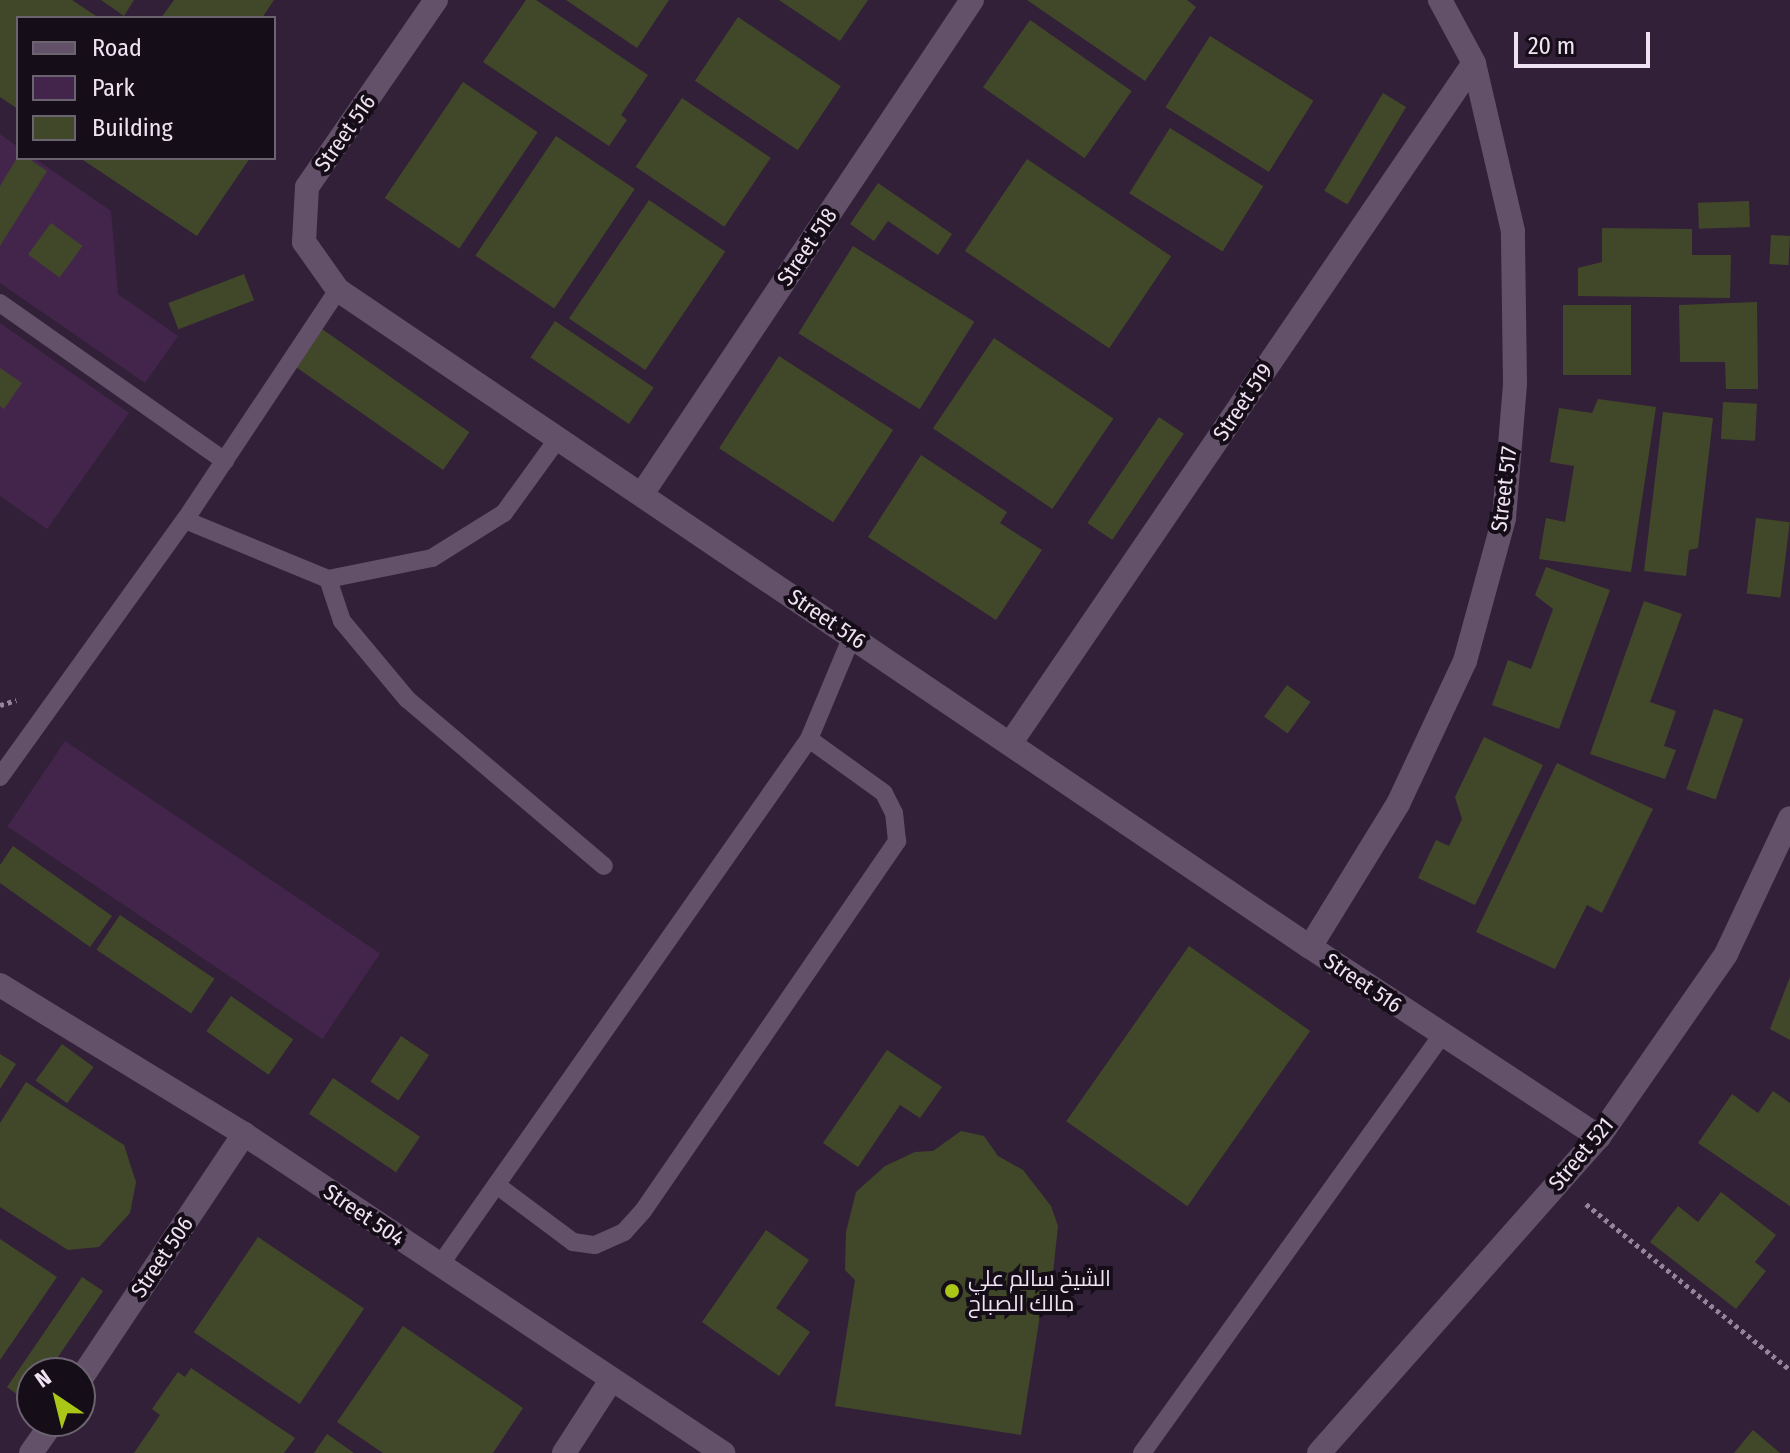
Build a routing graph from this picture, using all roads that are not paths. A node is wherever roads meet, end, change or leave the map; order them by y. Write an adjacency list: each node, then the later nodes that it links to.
1 (436, 0): 5 (street, Street 516)
2 (972, 0): 9 (street, Street 518)
3 (1440, 0): 4 (street, Street 517)
4 (1474, 63): 14 (street, Street 519); 18 (street, Street 517)
5 (338, 290): 7 (street, Street 516); 8 (lane)
6 (0, 303): 8 (lane)
7 (559, 437): 9 (street, Street 516); 11 (lane)
8 (225, 461): 10 (lane)
9 (642, 494): 12 (street, Street 516)
10 (185, 520): 11 (lane); 15 (lane)
11 (328, 579): 17 (lane)
12 (852, 636): 13 (lane); 14 (street, Street 516)
13 (809, 739): 23 (lane); 23 (lane)
14 (1012, 741): 18 (street, Street 516)
15 (0, 777)
16 (1790, 818): 22 (street, Street 521)
17 (604, 866)
18 (1310, 947): 20 (street, Street 516)
19 (0, 985): 21 (street, Street 504)
20 (1442, 1035): 22 (street, Street 516); 29 (lane)
21 (244, 1134): 24 (street, Street 504); 25 (street, Street 506)
22 (1599, 1137): 30 (street, Street 521)
23 (498, 1186): 24 (lane)
24 (440, 1265): 26 (street, Street 504)
25 (95, 1357)
26 (610, 1382): 27 (street); 28 (street, Street 504)
27 (564, 1453)
28 (723, 1453)
29 (1142, 1453)
30 (1319, 1453)

